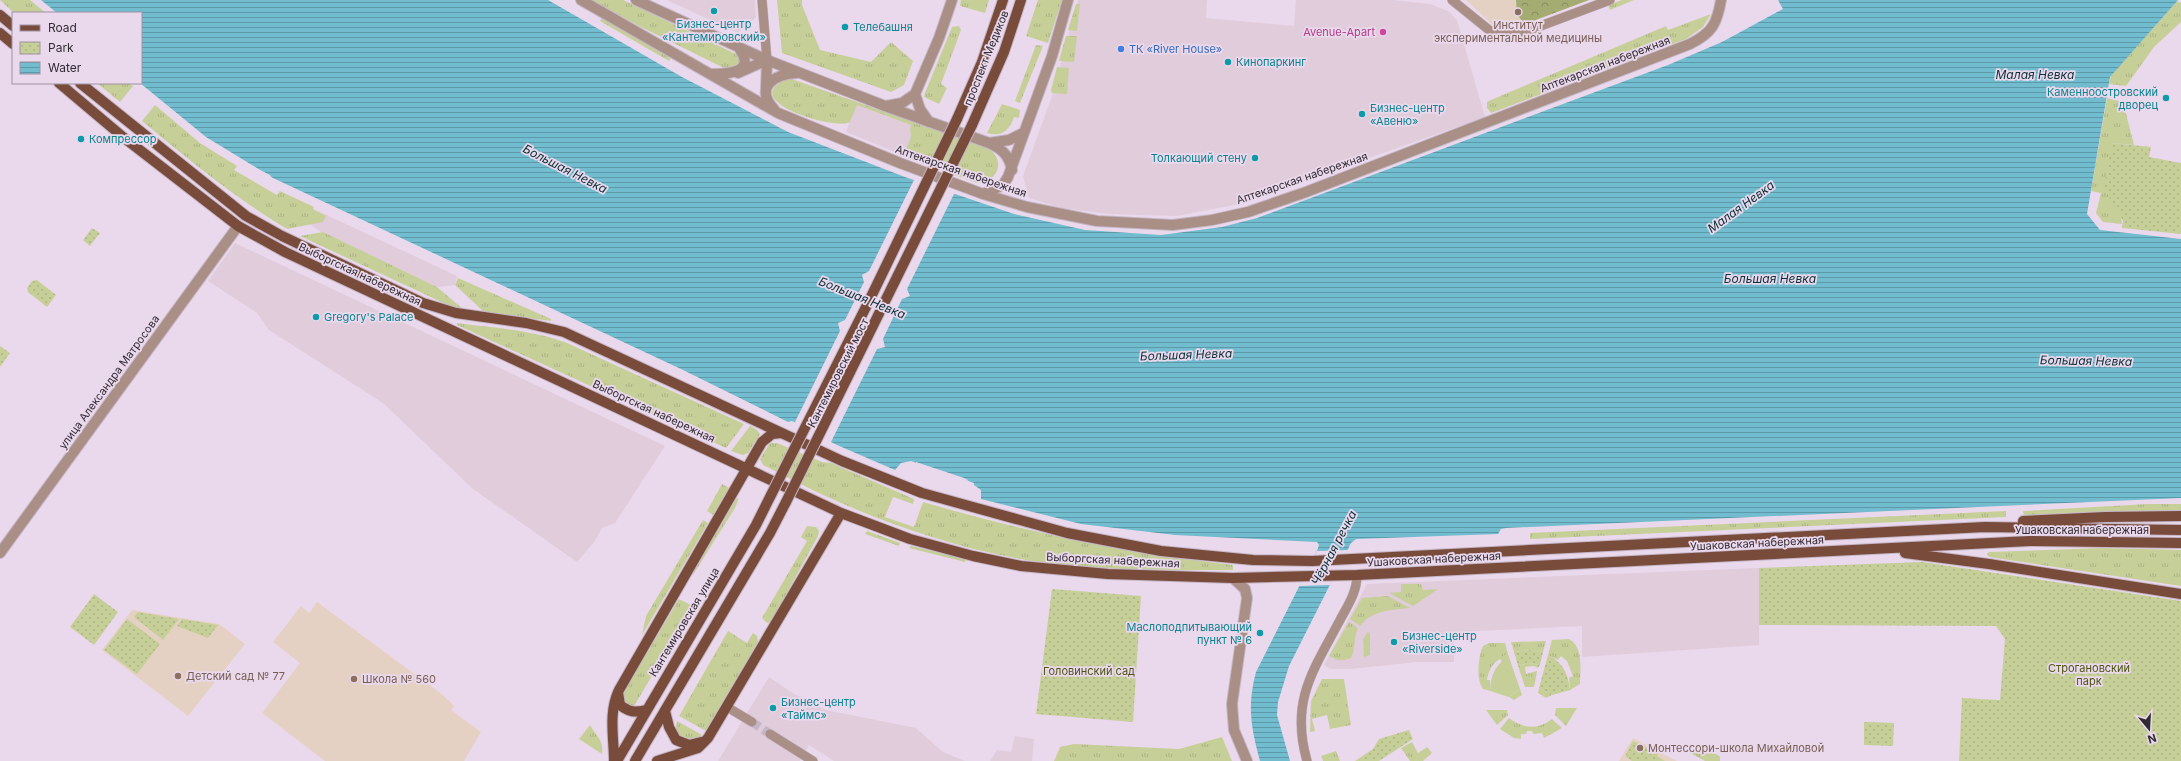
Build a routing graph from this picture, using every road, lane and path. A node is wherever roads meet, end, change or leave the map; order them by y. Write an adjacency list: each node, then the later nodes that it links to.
1 (581, 0): 19 (street, Аптекарская набережная)
2 (636, 0): 15 (street)
3 (762, 0): 16 (street)
4 (952, 0): 23 (street)
5 (1003, 0): 26 (main road, проспект Медиков)
6 (1021, 0): 28 (main road, проспект Медиков)
7 (1068, 0): 29 (street)
8 (1452, 0): 9 (street)
9 (1610, 0)
10 (1721, 0): 32 (street, Аптекарская набережная)
11 (0, 15): 12 (main road)
12 (12, 25)
13 (0, 33): 14 (main road)
14 (12, 43)
15 (739, 48): 16 (street); 17 (street)
16 (767, 60): 17 (street); 18 (street); 22 (street)
17 (736, 73): 19 (street)
18 (799, 73): 22 (street); 24 (street)
19 (710, 74): 25 (street, Аптекарская набережная)
20 (60, 84): 33 (main road, Выборгская набережная)
21 (81, 84): 34 (main road, Выборгская набережная)
22 (766, 90): 25 (street)
23 (915, 94): 24 (street); 27 (street)
24 (884, 106): 27 (street)
25 (778, 113): 32 (street, Аптекарская набережная)
26 (957, 118): 36 (main road, Кантемировский мост, bridge)
27 (929, 122): 30 (street)
28 (972, 125): 52 (main road, Кантемировский мост, bridge)
29 (1023, 133): 30 (street); 31 (street)
30 (989, 143): 31 (street)
31 (1012, 170): 32 (street)
32 (983, 194)
33 (238, 226): 35 (main road, Выборгская набережная); 43 (street, улица Александра Матросова)
34 (781, 433): 35 (main road); 44 (main road, Выборгская набережная)
35 (747, 468): 37 (main road, Выборгская набережная); 49 (main road)
36 (771, 494): 51 (main road, Кантемировская улица)
37 (841, 513): 47 (main road, Выборгская набережная); 50 (main road)
38 (2181, 516): 39 (main road)
39 (1985, 527): 40 (main road, Ушаковская набережная); 44 (main road, Ушаковская набережная)
40 (2181, 530)
41 (2181, 543): 42 (main road, Ушаковская набережная)
42 (1863, 550): 45 (main road, Ушаковская набережная); 48 (main road)
43 (0, 553)
44 (1342, 560)
45 (1357, 575): 46 (main road, Ушаковская набережная); 62 (street)
46 (1304, 577): 47 (main road, Выборгская набережная)
47 (1233, 578): 61 (street)
48 (2181, 594)
49 (618, 690): 51 (main road); 56 (main road)
50 (727, 707): 53 (street); 55 (main road)
51 (646, 710): 57 (main road, Кантемировская улица)
52 (665, 711): 55 (main road); 58 (main road)
53 (752, 722)
54 (770, 734): 60 (street)
55 (708, 738): 59 (main road)
56 (614, 761)
57 (617, 761)
58 (634, 761)
59 (657, 761)
60 (813, 761)
61 (1247, 761)
62 (1307, 761)

